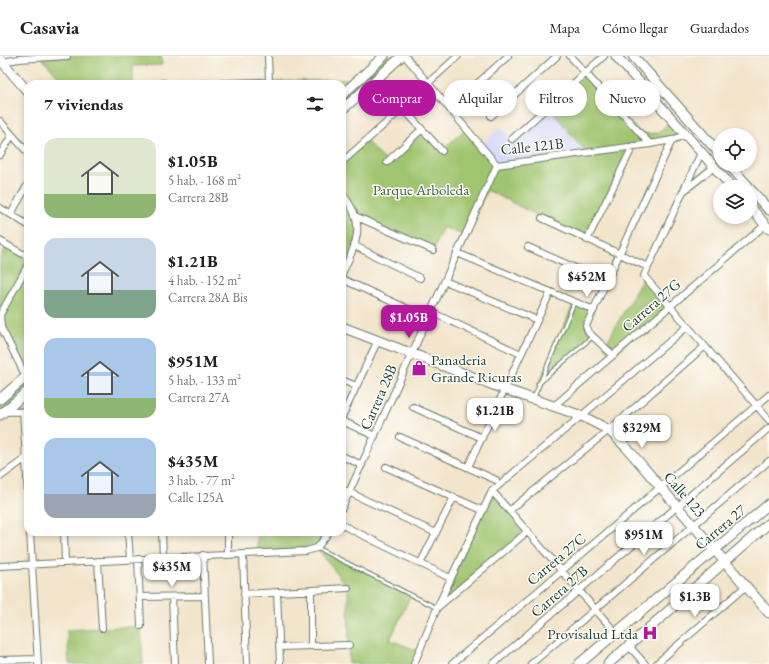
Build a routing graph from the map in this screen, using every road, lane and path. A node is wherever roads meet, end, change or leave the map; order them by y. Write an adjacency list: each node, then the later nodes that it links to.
1 (67, 56): 12 (street)
2 (268, 56): 15 (street)
3 (404, 56): 14 (street); 16 (street, Calle 121B)
4 (458, 56): 17 (street)
5 (508, 56): 18 (street)
6 (557, 56): 21 (street)
7 (570, 56): 13 (street)
8 (604, 56): 13 (street)
9 (616, 56): 28 (street)
10 (633, 56): 34 (street)
11 (380, 57): 20 (street)
12 (1, 61): 19 (street)
13 (585, 73): 30 (street); 32 (street)
14 (376, 79): 23 (street)
15 (269, 80)
16 (425, 80)
17 (431, 80)
18 (481, 80)
19 (24, 87)
20 (346, 91)
21 (517, 92)
22 (436, 93): 41 (street, Calle 121B)
23 (346, 106)
24 (394, 116): 39 (street)
25 (410, 116): 27 (street)
26 (0, 121): 29 (street)
27 (422, 129): 36 (street); 40 (street)
28 (685, 134): 31 (street, Calle 121B); 37 (street)
29 (12, 135): 35 (street); 38 (street)
30 (512, 139)
31 (672, 140): 32 (street, Calle 121B); 67 (street)
32 (650, 144): 33 (street, Calle 121B)
33 (633, 146): 41 (street, Calle 121B); 60 (street)
34 (713, 146)
35 (24, 148)
36 (442, 151)
37 (701, 153): 42 (street); 49 (street)
38 (0, 155)
39 (346, 158)
40 (387, 162)
41 (497, 165): 65 (street, Carrera 28B)
42 (713, 166)
43 (713, 168): 49 (street)
44 (718, 172): 46 (street)
45 (736, 172): 47 (street)
46 (726, 180)
47 (742, 180)
48 (24, 191): 54 (street)
49 (684, 191): 69 (street)
50 (757, 197): 53 (street)
51 (346, 198): 56 (street)
52 (0, 208): 54 (street)
53 (769, 210)
54 (11, 214): 58 (street)
55 (757, 215): 59 (street)
56 (357, 217): 62 (street); 64 (street)
57 (542, 218): 60 (street)
58 (24, 222)
59 (767, 227): 77 (street, Carrera 27G)
60 (587, 240): 67 (street)
61 (0, 241): 66 (street)
62 (355, 246): 68 (street); 71 (street)
63 (528, 247): 74 (street)
64 (433, 250)
65 (458, 252): 72 (street, Carrera 28B); 75 (street)
66 (24, 255)
67 (619, 255): 69 (street); 74 (street)
68 (346, 265)
69 (648, 267): 77 (street)
70 (24, 271): 81 (street)
71 (420, 278)
72 (445, 280): 79 (street, Carrera 28B); 80 (street)
73 (346, 281): 79 (street)
74 (607, 282): 78 (street)
75 (550, 293): 76 (street); 80 (street)
76 (574, 303): 78 (street); 93 (lane)
77 (670, 306): 82 (street); 89 (street, Carrera 27G)
78 (594, 310): 84 (street)
79 (429, 315): 87 (street, Carrera 28B); 88 (street)
80 (537, 320): 88 (street)
81 (0, 321): 90 (street)
82 (688, 326): 86 (street); 106 (street)
83 (346, 328): 85 (street, Calle 123)
84 (590, 334): 89 (street); 93 (lane)
85 (378, 340): 87 (street, Calle 123); 94 (street)
86 (705, 346): 101 (street); 110 (street)
87 (412, 354): 95 (street, Calle 123); 111 (street, Carrera 28B)
88 (521, 354): 95 (street)
89 (613, 355): 100 (street, Carrera 27G)
90 (24, 370)
91 (24, 379): 99 (street)
92 (346, 382): 94 (street)
93 (538, 385): 98 (lane)
94 (356, 386): 103 (street)
95 (504, 389): 98 (street, Calle 123); 113 (street)
96 (24, 394): 105 (street)
97 (769, 395): 101 (street, Carrera 27C)
98 (533, 399): 100 (street, Calle 123)
99 (0, 400)
100 (555, 405): 106 (street, Calle 123)
101 (757, 406): 107 (street); 122 (street, Carrera 27C)
102 (413, 407): 113 (street)
103 (346, 408)
104 (24, 411): 105 (street)
105 (2, 414)
106 (582, 416): 110 (street, Calle 123); 124 (street)
107 (769, 420)
108 (346, 423): 111 (street)
109 (769, 428): 129 (street, Carrera 27B)
110 (609, 430): 122 (street, Calle 123); 131 (street)
111 (374, 436): 117 (street, Carrera 28B)
112 (400, 437): 119 (street)
113 (482, 438): 119 (street)
114 (346, 458): 117 (street)
115 (24, 459): 120 (street)
116 (769, 461): 133 (street)
117 (362, 465): 125 (street, Carrera 28B)
118 (386, 467): 126 (street)
119 (468, 467): 121 (street)
120 (0, 477)
121 (496, 480)
122 (661, 487): 129 (street, Calle 123); 157 (street, Carrera 27C)
123 (346, 491): 125 (street)
124 (492, 491): 130 (street); 131 (street)
125 (349, 492): 127 (street, Carrera 28B); 136 (street)
126 (454, 497): 130 (street); 136 (street)
127 (346, 499)
128 (769, 504): 144 (street, Carrera 27)
129 (677, 506): 133 (street, Calle 123); 162 (street, Carrera 27B)
130 (482, 510): 158 (street)
131 (510, 510): 135 (street)
132 (769, 523): 152 (street, Carrera 27)
133 (694, 525): 144 (street, Calle 123); 169 (street)
134 (346, 527): 154 (street)
135 (528, 530): 157 (street); 168 (street)
136 (436, 533): 154 (street)
137 (30, 536): 156 (street)
138 (64, 536): 153 (street)
139 (128, 536): 149 (street)
140 (162, 536): 148 (street)
141 (228, 536): 145 (street)
142 (326, 536): 143 (street)
143 (317, 548): 146 (street); 168 (lane)
144 (715, 549): 152 (street, Calle 123); 173 (street, Carrera 27)
145 (228, 554): 146 (street); 147 (street)
146 (243, 554): 164 (street)
147 (204, 555): 148 (street); 166 (street)
148 (163, 557): 150 (street)
149 (130, 559): 150 (street); 151 (street)
150 (138, 559): 167 (street)
151 (98, 561): 153 (street); 172 (street)
152 (725, 561): 159 (street, Calle 123); 176 (street, Carrera 27)
153 (65, 564): 156 (street)
154 (420, 564): 158 (street)
155 (0, 566): 156 (street)
156 (32, 566): 179 (street)
157 (562, 570): 162 (street); 185 (street, Carrera 27C)
158 (450, 578): 168 (street)
159 (746, 586): 170 (street, Calle 123); 191 (street)
160 (348, 588): 161 (street)
161 (311, 590): 163 (street); 175 (street)
162 (579, 590): 169 (street); 186 (street, Carrera 27B)
163 (277, 592): 164 (street); 177 (street)
164 (244, 594): 182 (street)
165 (172, 596): 166 (street); 167 (street); 180 (street)
166 (204, 596): 181 (street)
167 (140, 597): 171 (street)
168 (437, 608): 184 (street)
169 (596, 609): 173 (street); 187 (street)
170 (769, 613)
171 (141, 626)
172 (102, 628)
173 (616, 633): 188 (street, Carrera 27)
174 (349, 645): 175 (street)
175 (311, 646): 177 (street)
176 (629, 646): 189 (street, Carrera 27); 190 (street)
177 (279, 647): 183 (street)
178 (0, 660): 179 (street)
179 (38, 662)
180 (175, 664)
181 (208, 664)
182 (247, 664)
183 (280, 664)
184 (414, 664)
185 (452, 664)
186 (493, 664)
187 (531, 664)
188 (579, 664)
189 (608, 664)
190 (645, 664)
191 (656, 664)

